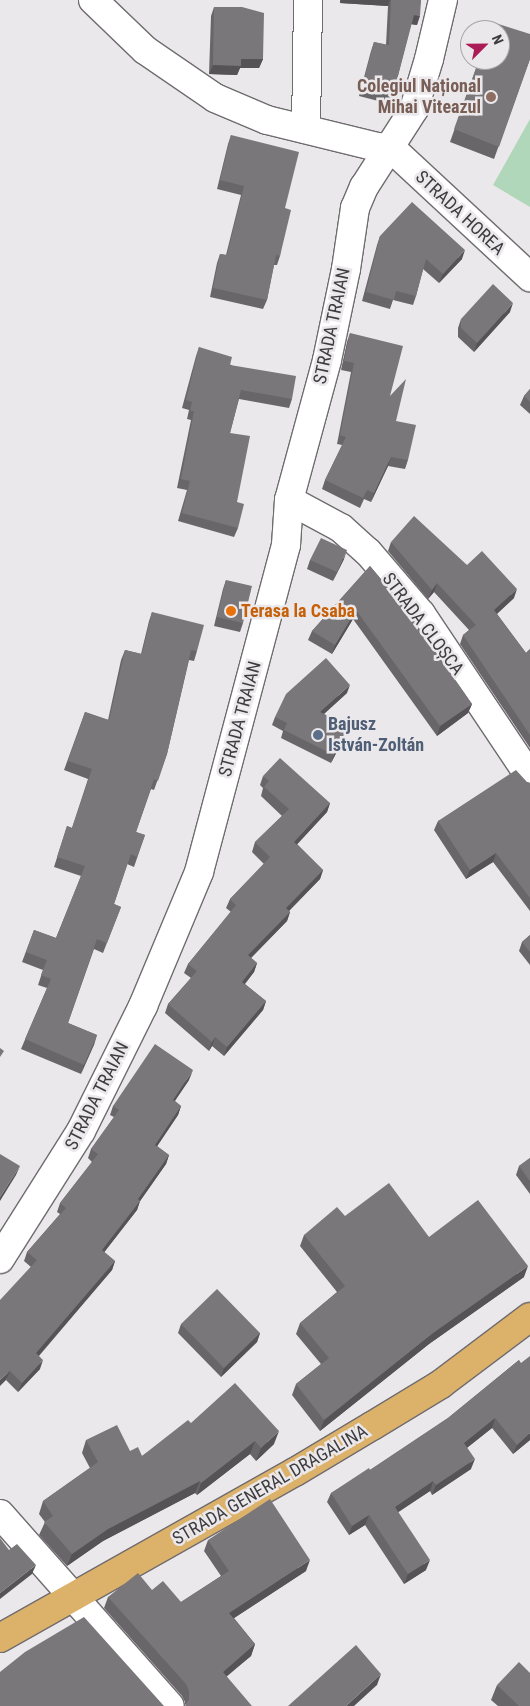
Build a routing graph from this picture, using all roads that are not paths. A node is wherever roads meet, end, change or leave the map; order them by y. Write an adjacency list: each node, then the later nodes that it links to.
1 (93, 0): 4 (street)
2 (308, 0): 4 (street)
3 (443, 0): 5 (street, STRADA TRAIAN)
4 (306, 129): 5 (street)
5 (391, 148): 6 (street, STRADA HOREA); 7 (street, STRADA TRAIAN)
6 (530, 277)
7 (289, 500): 8 (street, STRADA CLOȘCA); 9 (street, STRADA TRAIAN)
8 (530, 777)
9 (0, 1259)
10 (530, 1317): 12 (main road, STRADA GENERAL DRAGALINA)
11 (0, 1514): 12 (street)
12 (74, 1596): 13 (main road, STRADA GENERAL DRAGALINA); 14 (street)
13 (0, 1638)
14 (170, 1706)

